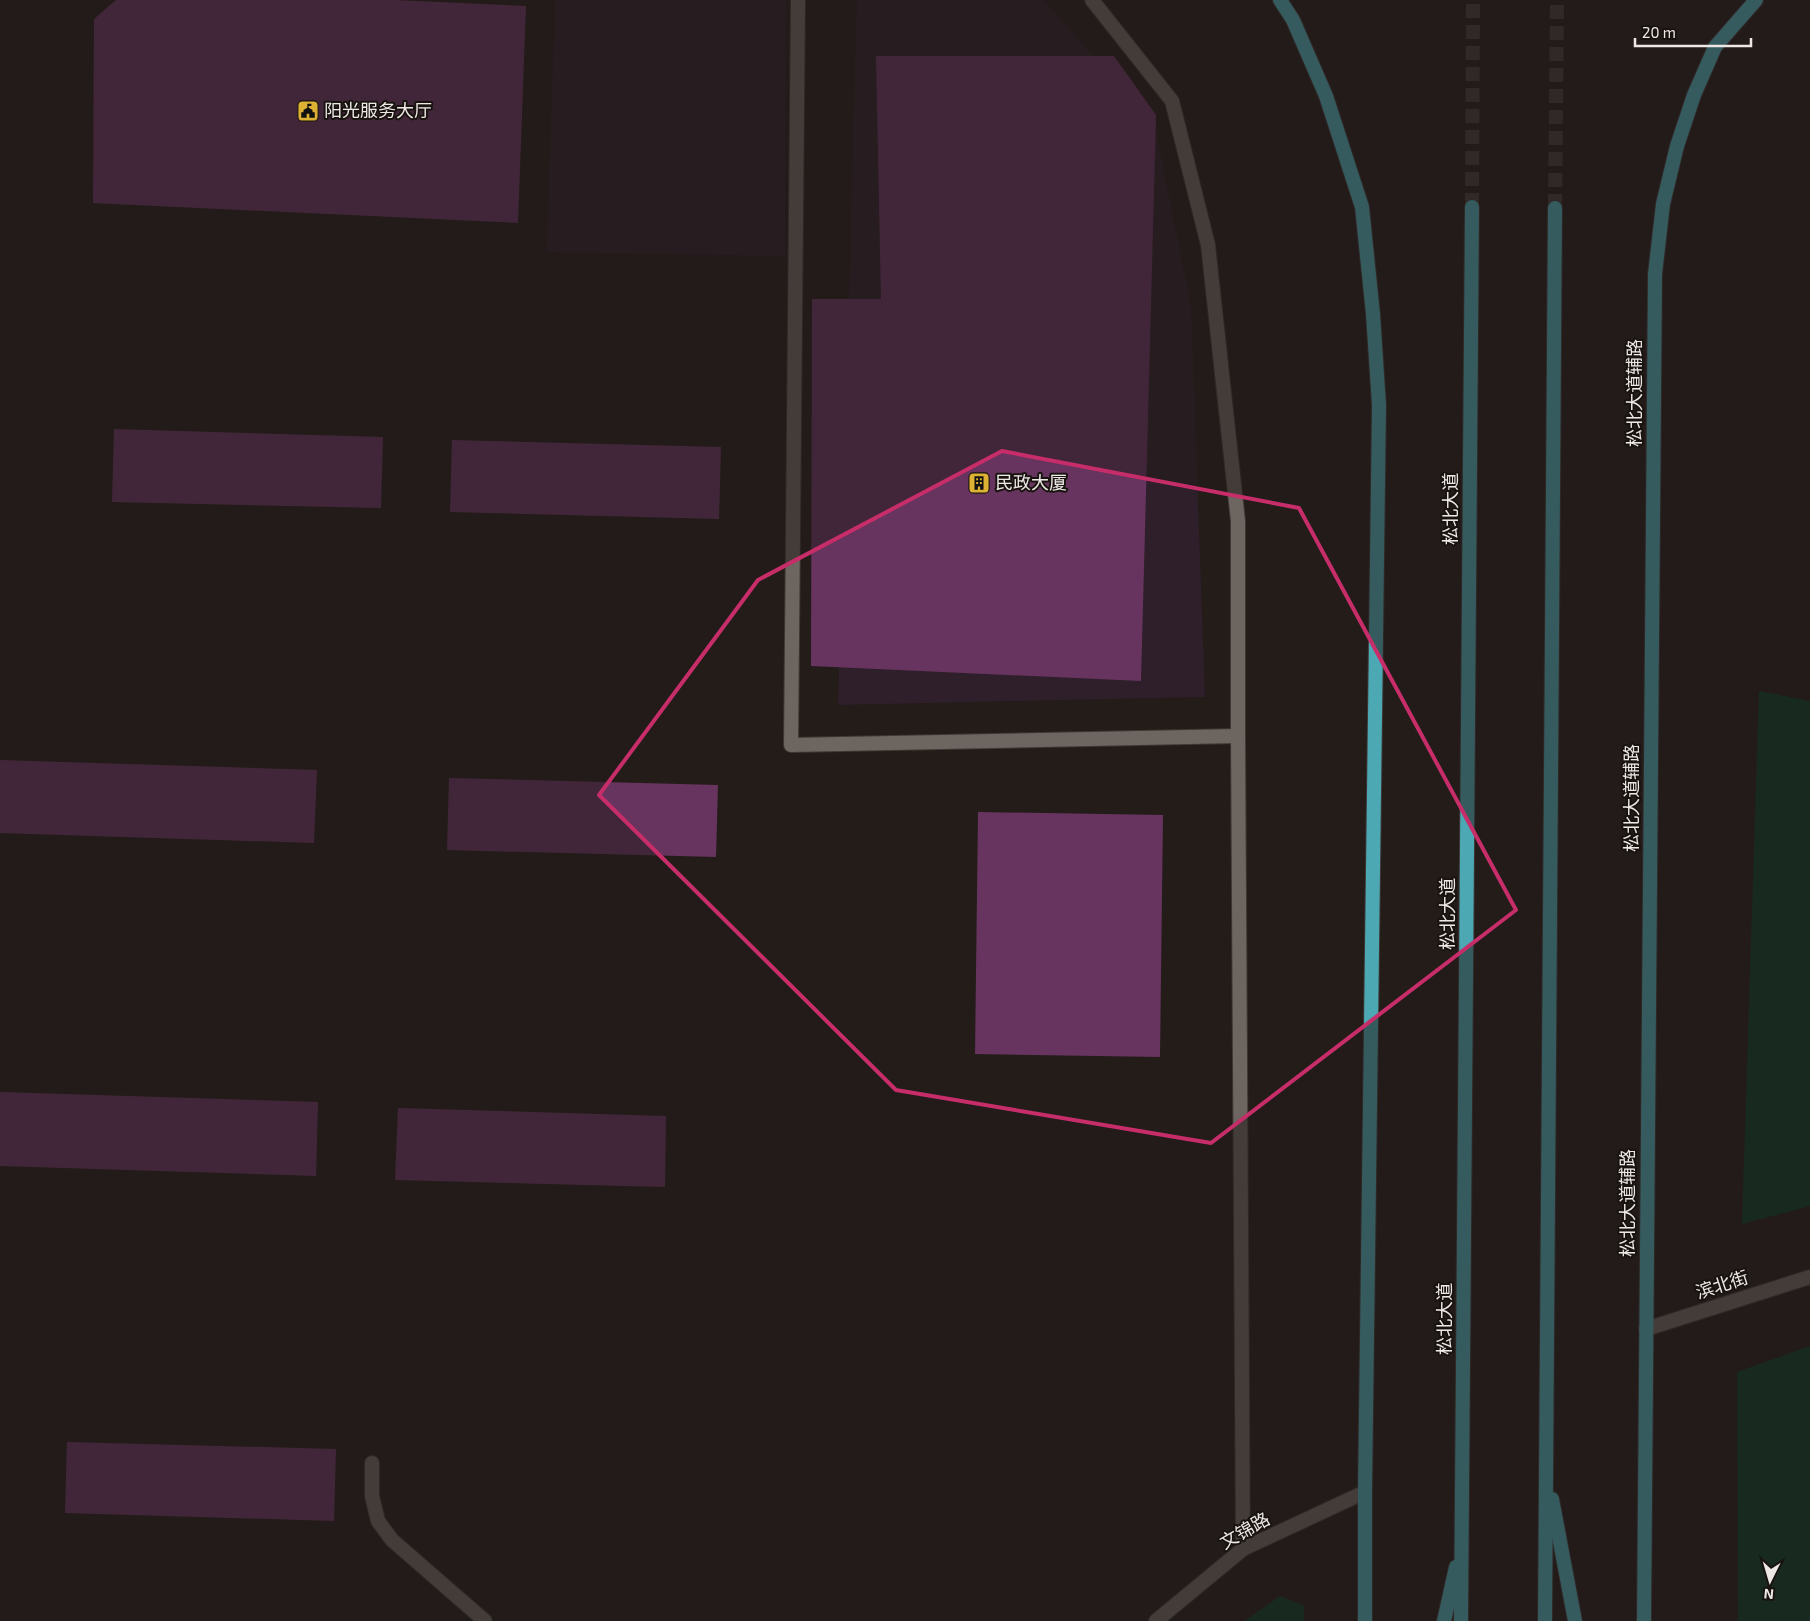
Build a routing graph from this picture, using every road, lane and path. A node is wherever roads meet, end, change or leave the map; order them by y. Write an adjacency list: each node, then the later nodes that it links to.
1 (798, 0): 7 (street)
2 (1092, 0): 7 (street)
3 (1280, 0): 12 (highway)
4 (1756, 0): 9 (highway, 松北大道辅路)
5 (1472, 207): 13 (highway, 松北大道)
6 (1555, 208): 11 (highway)
7 (1238, 736): 14 (street)
8 (1810, 1277): 9 (street, 滨北街)
9 (1646, 1329): 22 (highway, 松北大道辅路)
10 (372, 1463): 15 (street)
11 (1546, 1468): 20 (highway); 21 (highway)
12 (1364, 1492): 14 (street, 文锦路); 17 (highway)
13 (1462, 1539): 18 (highway); 19 (highway, 松北大道)
14 (1243, 1549): 16 (street, 文锦路)
15 (485, 1621)
16 (1156, 1621)
17 (1365, 1621)
18 (1444, 1621)
19 (1461, 1621)
20 (1545, 1621)
21 (1575, 1621)
22 (1644, 1621)

